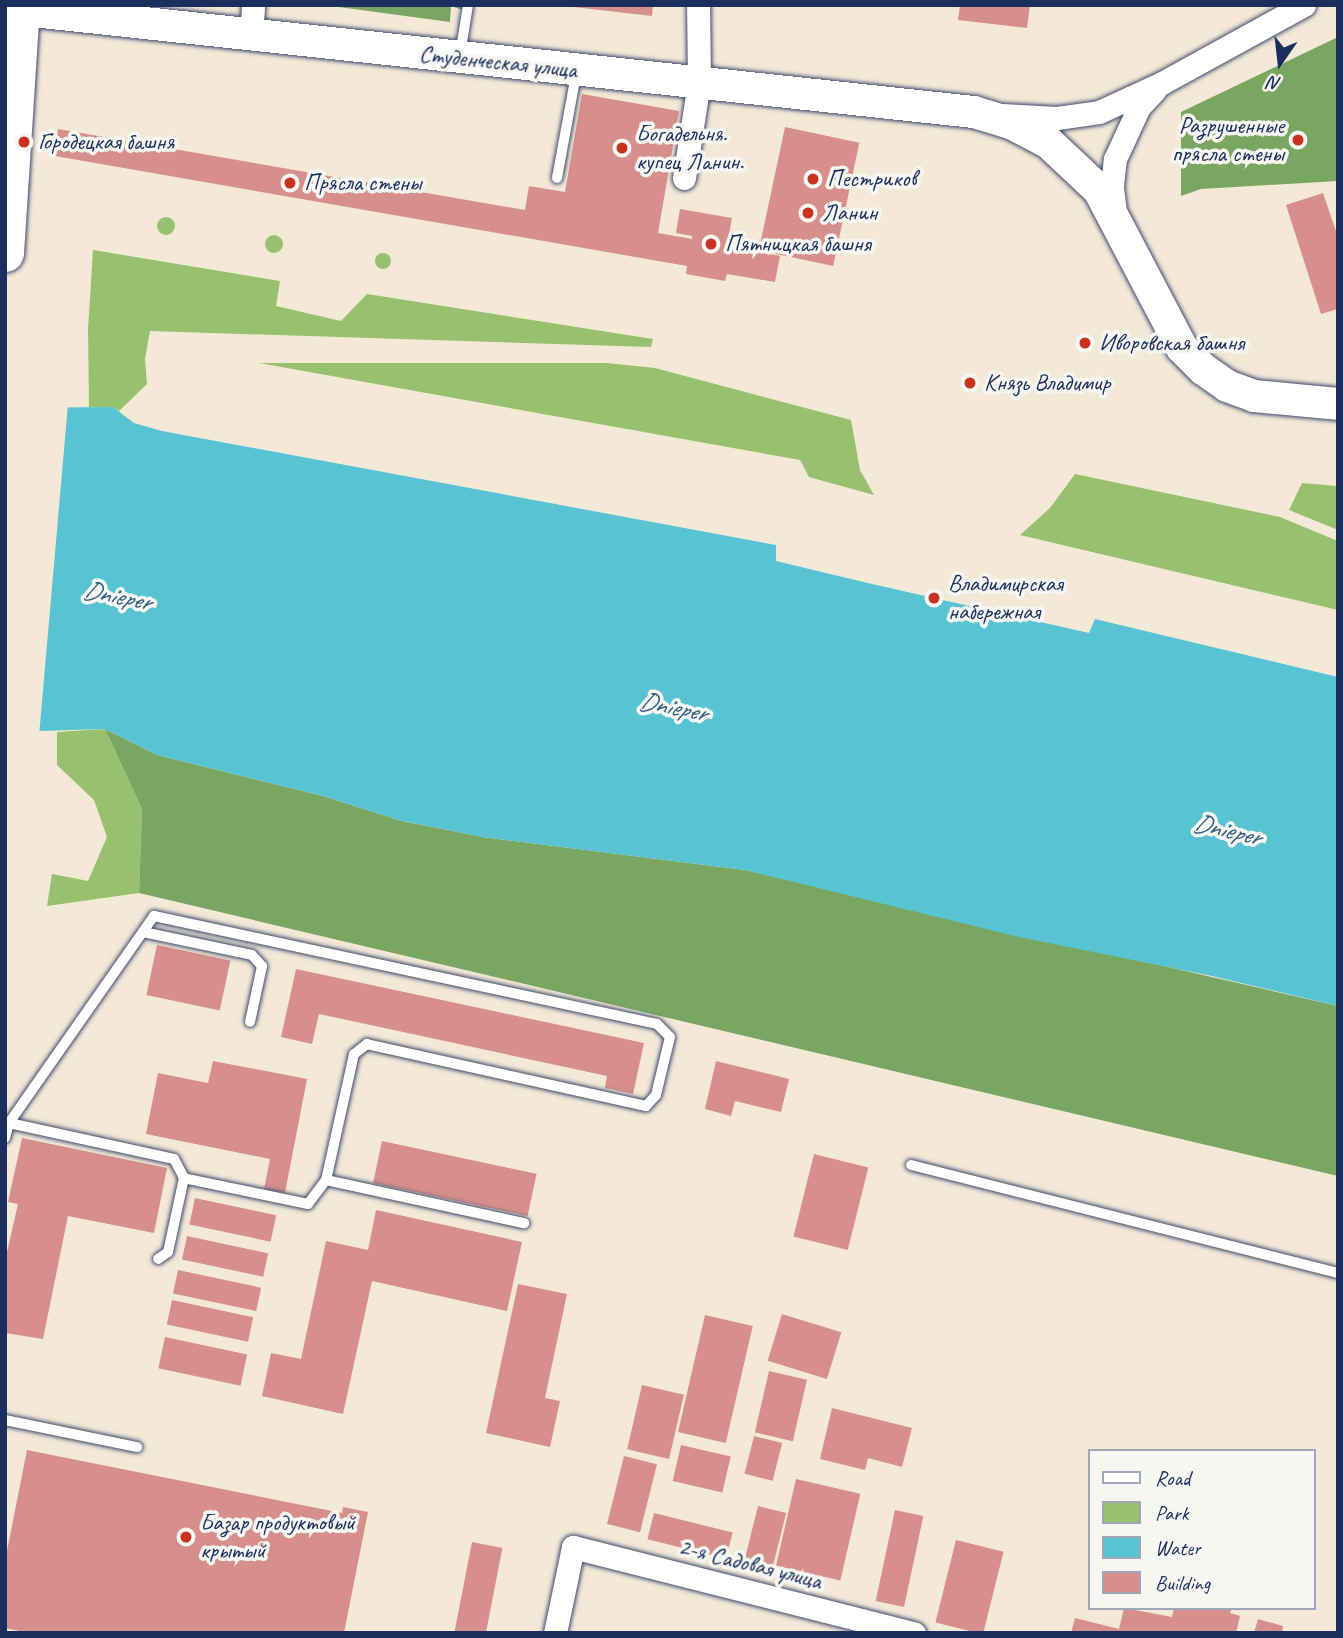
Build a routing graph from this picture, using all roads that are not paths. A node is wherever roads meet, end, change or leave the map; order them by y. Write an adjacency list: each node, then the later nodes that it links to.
1 (468, 5): 6 (lane)
2 (698, 5): 8 (street)
3 (1304, 5): 9 (street, Студенческая улица)
4 (16, 8): 5 (main road, Студенческая улица); 13 (main road)
5 (252, 21): 6 (main road, Студенческая улица)
6 (460, 58): 7 (main road, Студенческая улица)
7 (577, 70): 8 (main road, Студенческая улица); 11 (lane)
8 (699, 82): 10 (main road, Студенческая улица); 12 (street)
9 (1162, 83): 10 (street, Студенческая улица); 14 (street, Студенческая улица)
10 (974, 112): 14 (main road, Студенческая улица)
11 (557, 178)
12 (684, 178)
13 (7, 187): 15 (main road)
14 (1115, 217): 16 (main road)
15 (6, 251)
16 (1338, 404)
17 (143, 932): 18 (lane); 19 (lane); 23 (lane)
18 (250, 1023)
19 (9, 1123): 20 (lane); 22 (lane)
20 (5, 1138)
21 (911, 1165): 26 (lane)
22 (184, 1178): 23 (lane); 25 (lane)
23 (326, 1180): 24 (lane)
24 (524, 1223)
25 (158, 1259)
26 (1338, 1273)
27 (5, 1420): 28 (lane)
28 (137, 1447)
29 (555, 1633): 30 (street, 2-я Садовая улица)
30 (914, 1633)

